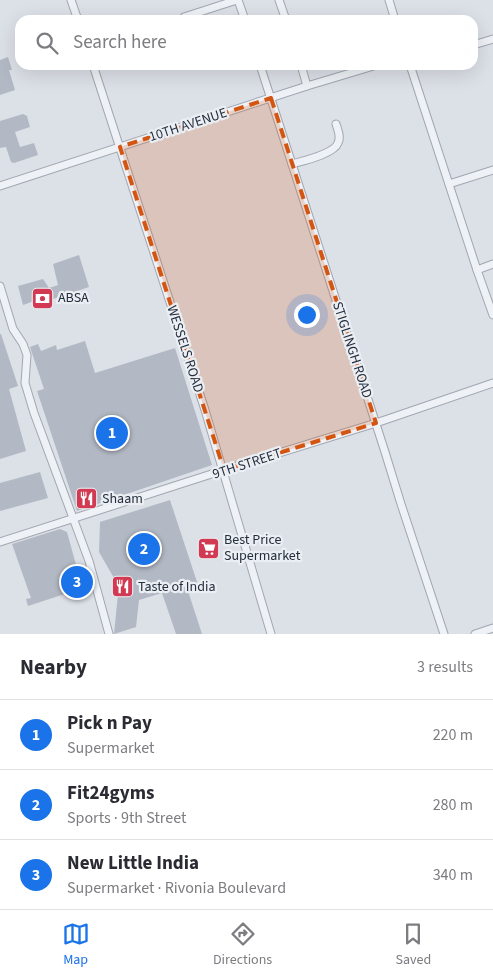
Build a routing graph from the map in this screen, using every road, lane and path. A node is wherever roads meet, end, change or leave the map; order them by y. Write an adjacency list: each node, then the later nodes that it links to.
1 (71, 0): 5 (street)
2 (238, 0): 6 (street); 7 (street)
3 (279, 0): 8 (street)
4 (389, 0): 9 (street)
5 (76, 15)
6 (190, 15)
7 (243, 15)
8 (284, 15)
9 (394, 15)
10 (493, 39): 11 (street)
11 (478, 44)
12 (95, 70): 20 (street, WESSELS ROAD)
13 (262, 70): 18 (street, STIGLINGH ROAD)
14 (303, 70): 17 (street)
15 (361, 70): 17 (street, 10TH AVENUE)
16 (412, 70): 23 (street)
17 (308, 86): 18 (street, 10TH AVENUE)
18 (271, 98): 20 (street, 10TH AVENUE); 21 (street, STIGLINGH ROAD)
19 (336, 124): 21 (street)
20 (120, 147): 24 (street, 10TH AVENUE); 32 (street, WESSELS ROAD)
21 (292, 164): 31 (street, STIGLINGH ROAD)
22 (493, 170): 23 (street)
23 (449, 184): 26 (street)
24 (0, 186)
25 (493, 264): 26 (street)
26 (476, 270): 28 (street)
27 (0, 286): 33 (street)
28 (491, 304): 29 (street)
29 (493, 315)
30 (493, 383): 31 (street, 9TH STREET)
31 (376, 423): 32 (street, 9TH STREET); 38 (street, STIGLINGH ROAD)
32 (224, 470): 33 (street, 9TH STREET); 37 (street, WESSELS ROAD)
33 (74, 519): 34 (street, 9TH STREET); 36 (street)
34 (0, 542)
35 (493, 628): 39 (street)
36 (109, 634)
37 (271, 634)
38 (444, 634)
39 (475, 634)

